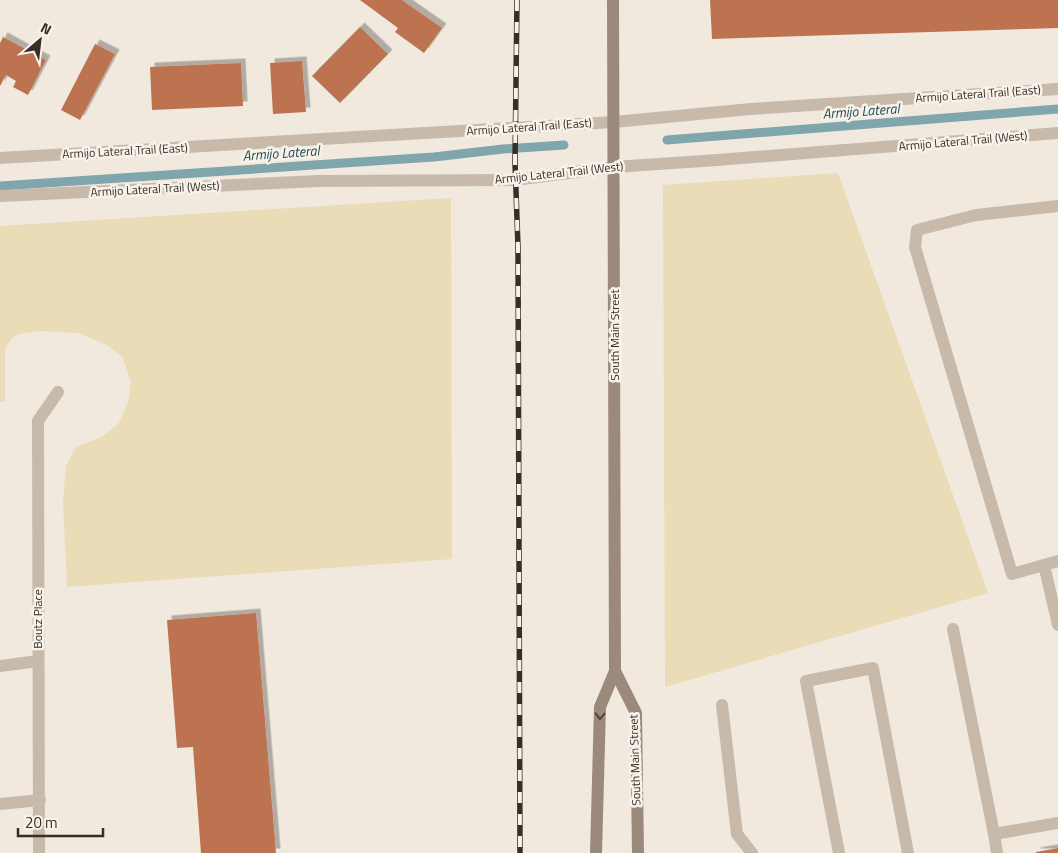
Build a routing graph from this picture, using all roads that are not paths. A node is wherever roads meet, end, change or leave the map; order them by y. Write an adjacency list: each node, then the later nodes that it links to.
1 (613, 0): 3 (main road, South Main Street)
2 (1058, 89): 3 (street, Armijo Lateral Trail (East))
3 (614, 122): 5 (street, Armijo Lateral Trail (East)); 6 (main road, South Main Street)
4 (1058, 133): 6 (street, Armijo Lateral Trail (West))
5 (0, 158)
6 (614, 167): 7 (street, Armijo Lateral Trail (West)); 16 (main road, South Main Street)
7 (0, 196)
8 (1058, 206): 11 (street)
9 (58, 392): 14 (street, Boutz Place)
10 (1058, 561): 11 (street)
11 (1044, 565): 12 (street)
12 (1058, 625)
13 (953, 630): 21 (street)
14 (38, 661): 15 (street); 18 (street, Boutz Place)
15 (0, 666)
16 (615, 670): 23 (main road, South Main Street, one-way to 23); 24 (main road, South Main Street)
17 (722, 705): 25 (street)
18 (40, 800): 19 (street); 22 (street, Boutz Place)
19 (0, 804)
20 (1058, 823): 21 (street)
21 (994, 834): 28 (street)
22 (39, 853)
23 (596, 853)
24 (638, 853)
25 (752, 853)
26 (838, 853): 27 (street)
27 (908, 853)
28 (997, 853)

